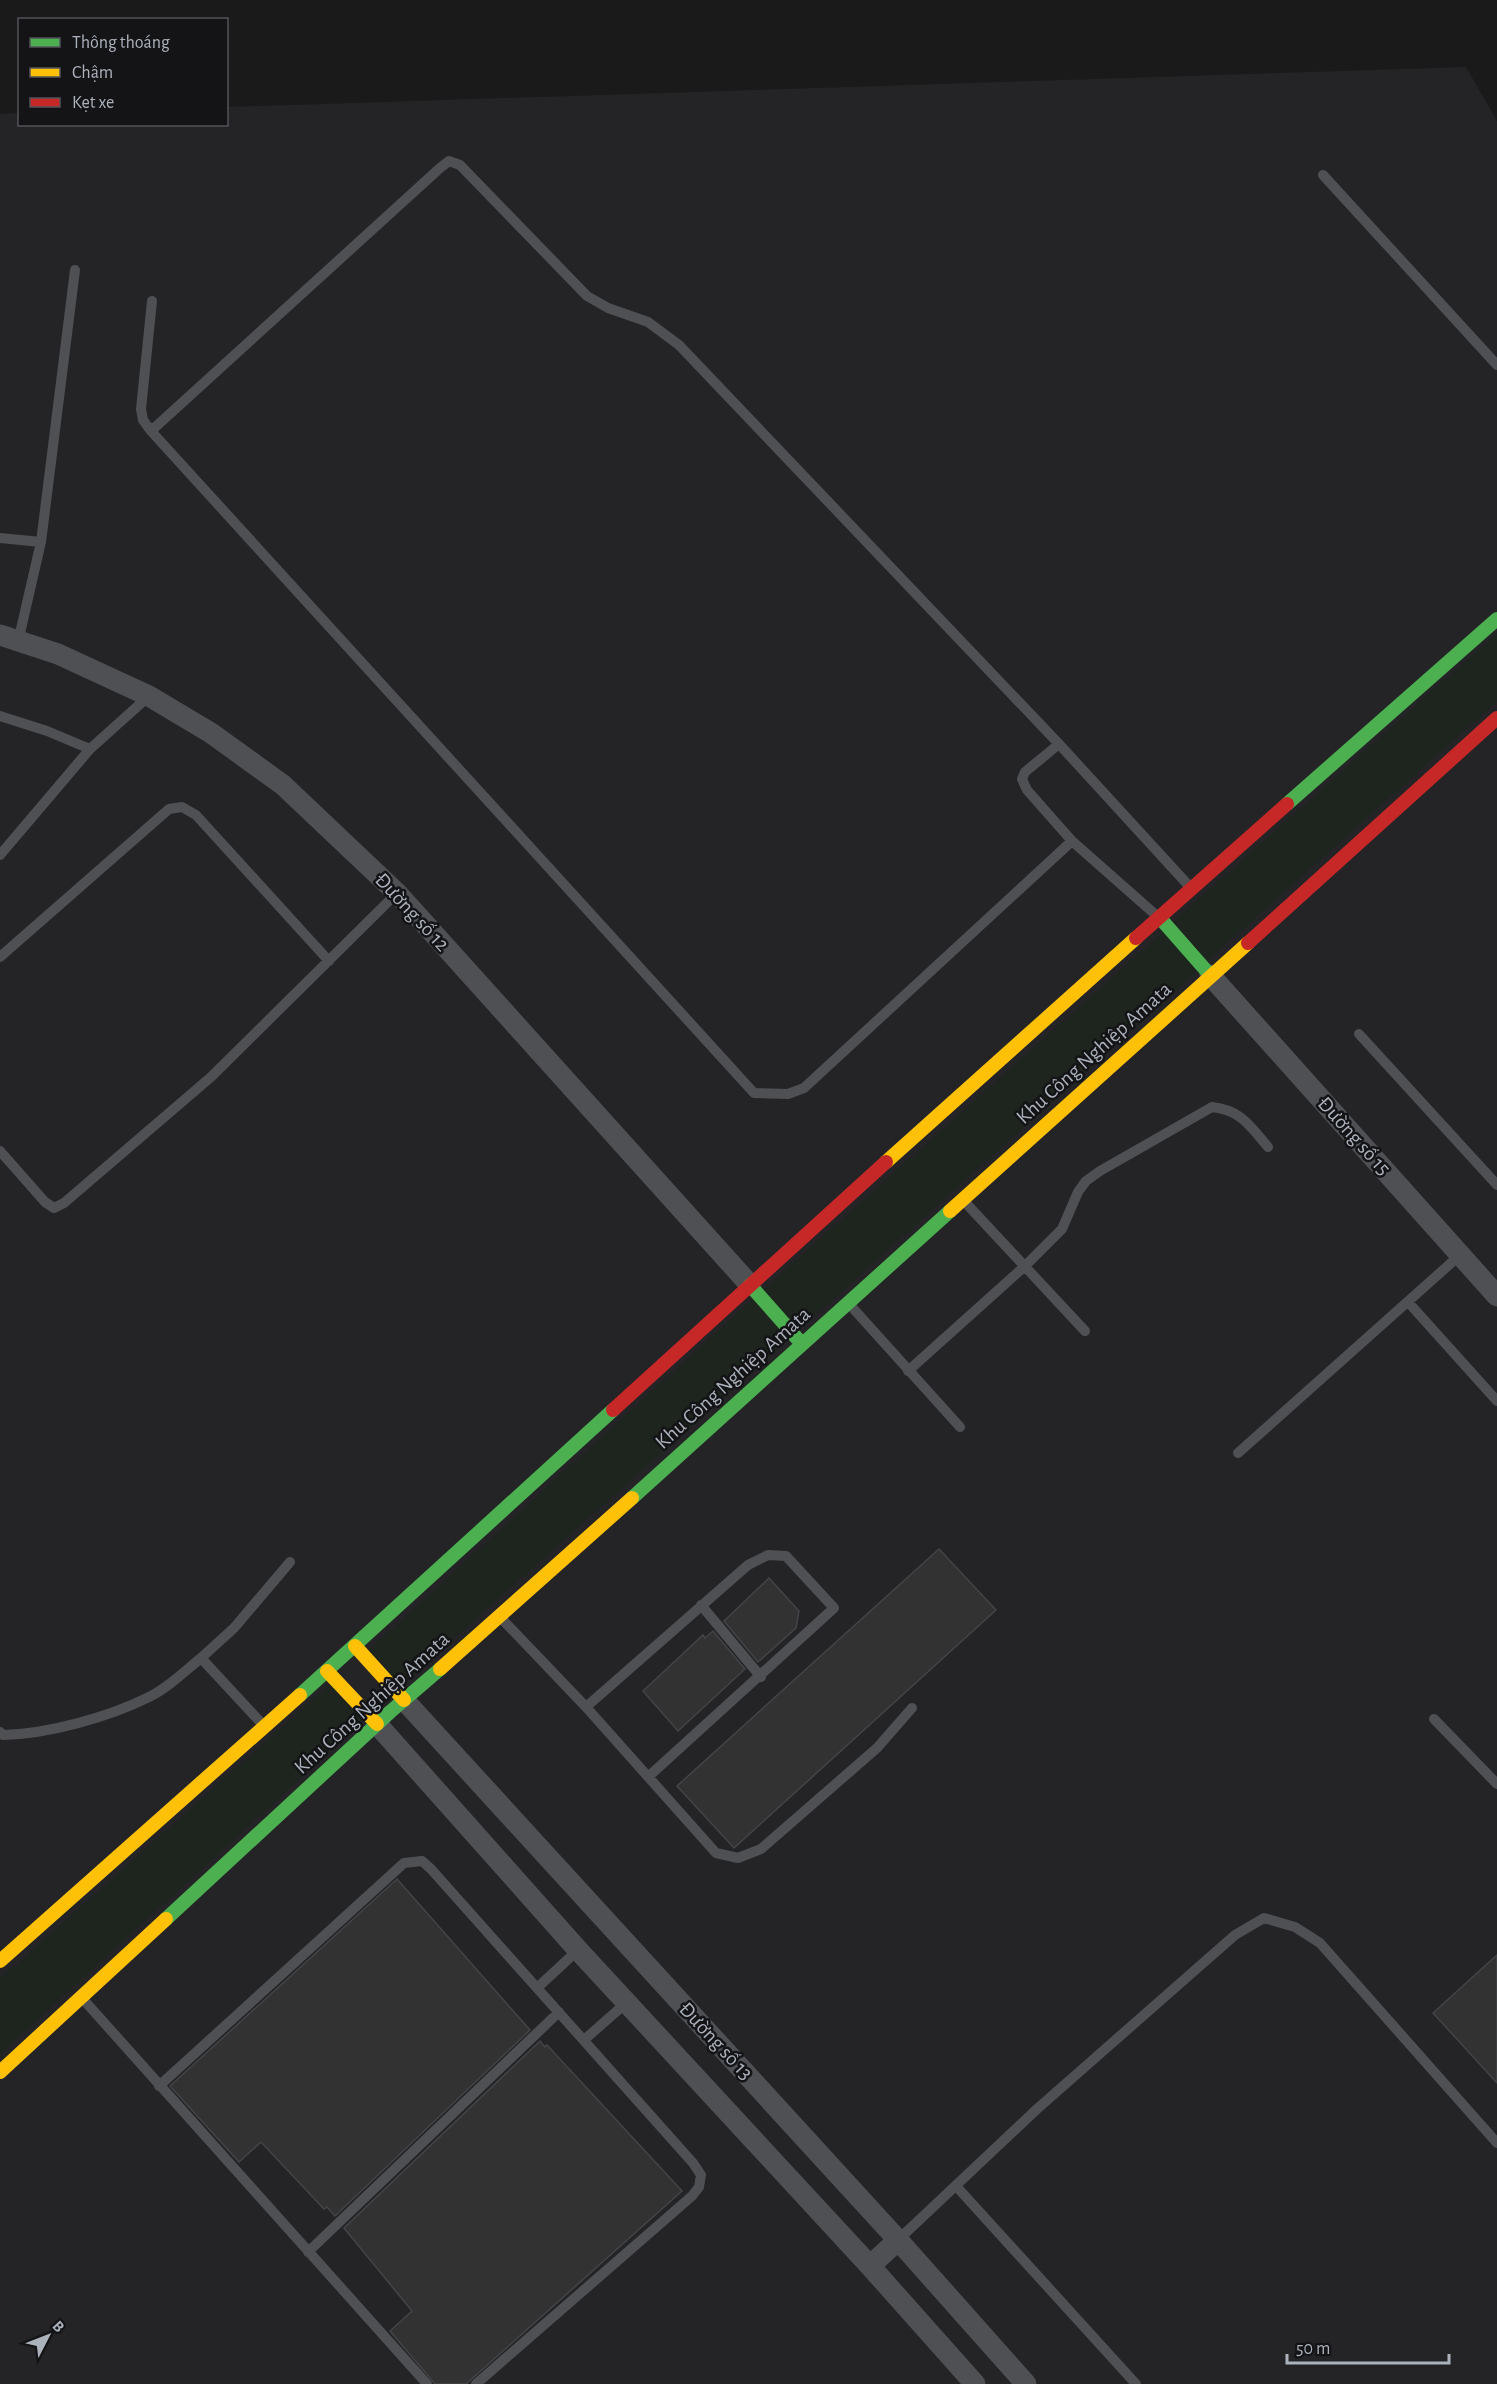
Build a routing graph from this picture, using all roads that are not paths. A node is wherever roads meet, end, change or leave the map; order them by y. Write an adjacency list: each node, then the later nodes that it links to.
1 (1323, 175): 4 (lane)
2 (75, 270): 7 (lane)
3 (152, 301): 5 (lane)
4 (1497, 364)
5 (150, 431): 13 (lane); 15 (lane)
6 (0, 538): 7 (lane)
7 (41, 542): 9 (lane)
8 (1497, 619): 17 (street)
9 (9, 638): 10 (street, Đường số 12)
10 (149, 696): 14 (lane); 18 (street, Đường số 12)
11 (0, 716): 14 (lane)
12 (1497, 718): 22 (street, Khu Công Nghiệp Amata)
13 (1059, 744): 15 (lane); 17 (lane)
14 (90, 749): 16 (lane)
15 (1072, 842): 19 (lane)
16 (0, 855)
17 (1191, 889): 19 (street)
18 (397, 893): 21 (lane); 30 (street, Đường số 12)
19 (1160, 918): 22 (street); 30 (street)
20 (0, 957): 21 (lane)
21 (329, 961): 25 (lane)
22 (1210, 975): 27 (street, Khu Công Nghiệp Amata); 28 (street, Đường số 15)
23 (1359, 1034): 26 (lane)
24 (1268, 1147): 29 (lane)
25 (0, 1151)
26 (1497, 1185)
27 (963, 1200): 29 (lane); 33 (street, Khu Công Nghiệp Amata)
28 (1460, 1255): 31 (street, Đường số 15); 32 (lane)
29 (1025, 1266): 34 (lane); 36 (lane)
30 (750, 1285): 35 (street); 43 (street)
31 (1497, 1296)
32 (1408, 1302): 37 (lane); 39 (lane)
33 (848, 1303): 35 (street, Khu Công Nghiệp Amata); 36 (lane)
34 (1085, 1331)
35 (802, 1344): 42 (street, Khu Công Nghiệp Amata)
36 (908, 1371): 38 (lane)
37 (1497, 1401)
38 (960, 1427)
39 (1238, 1453)
40 (290, 1562): 44 (lane)
41 (701, 1605): 46 (lane); 46 (lane); 48 (lane)
42 (500, 1617): 47 (street, Khu Công Nghiệp Amata); 48 (lane)
43 (355, 1646): 45 (street); 47 (street)
44 (201, 1658): 52 (lane); 53 (lane)
45 (327, 1671): 51 (street); 52 (street)
46 (761, 1677): 54 (lane)
47 (404, 1700): 51 (street, Khu Công Nghiệp Amata); 67 (street, Đường số 13)
48 (586, 1707): 54 (lane)
49 (912, 1708): 54 (lane)
50 (1434, 1719): 55 (lane)
51 (377, 1724): 56 (street, Đường số 13); 59 (street, Khu Công Nghiệp Amata)
52 (264, 1726): 57 (street)
53 (0, 1732)
54 (648, 1777)
55 (1497, 1784)
56 (578, 1950): 58 (lane); 60 (street, Đường số 13)
57 (0, 1961)
58 (537, 1988): 61 (lane); 64 (lane)
59 (82, 1998): 63 (street, Khu Công Nghiệp Amata); 64 (lane)
60 (626, 2003): 62 (lane); 69 (street, Đường số 13)
61 (559, 2012): 62 (lane); 68 (lane)
62 (584, 2040): 71 (lane)
63 (0, 2072)
64 (159, 2086): 68 (lane)
65 (1497, 2143): 66 (lane)
66 (956, 2186): 67 (lane); 74 (lane)
67 (898, 2240): 69 (street); 73 (street, Đường số 13)
68 (308, 2252): 70 (lane)
69 (870, 2266): 72 (street, Đường số 13)
70 (427, 2384)
71 (476, 2384)
72 (975, 2384)
73 (1026, 2384)
74 (1136, 2384)

